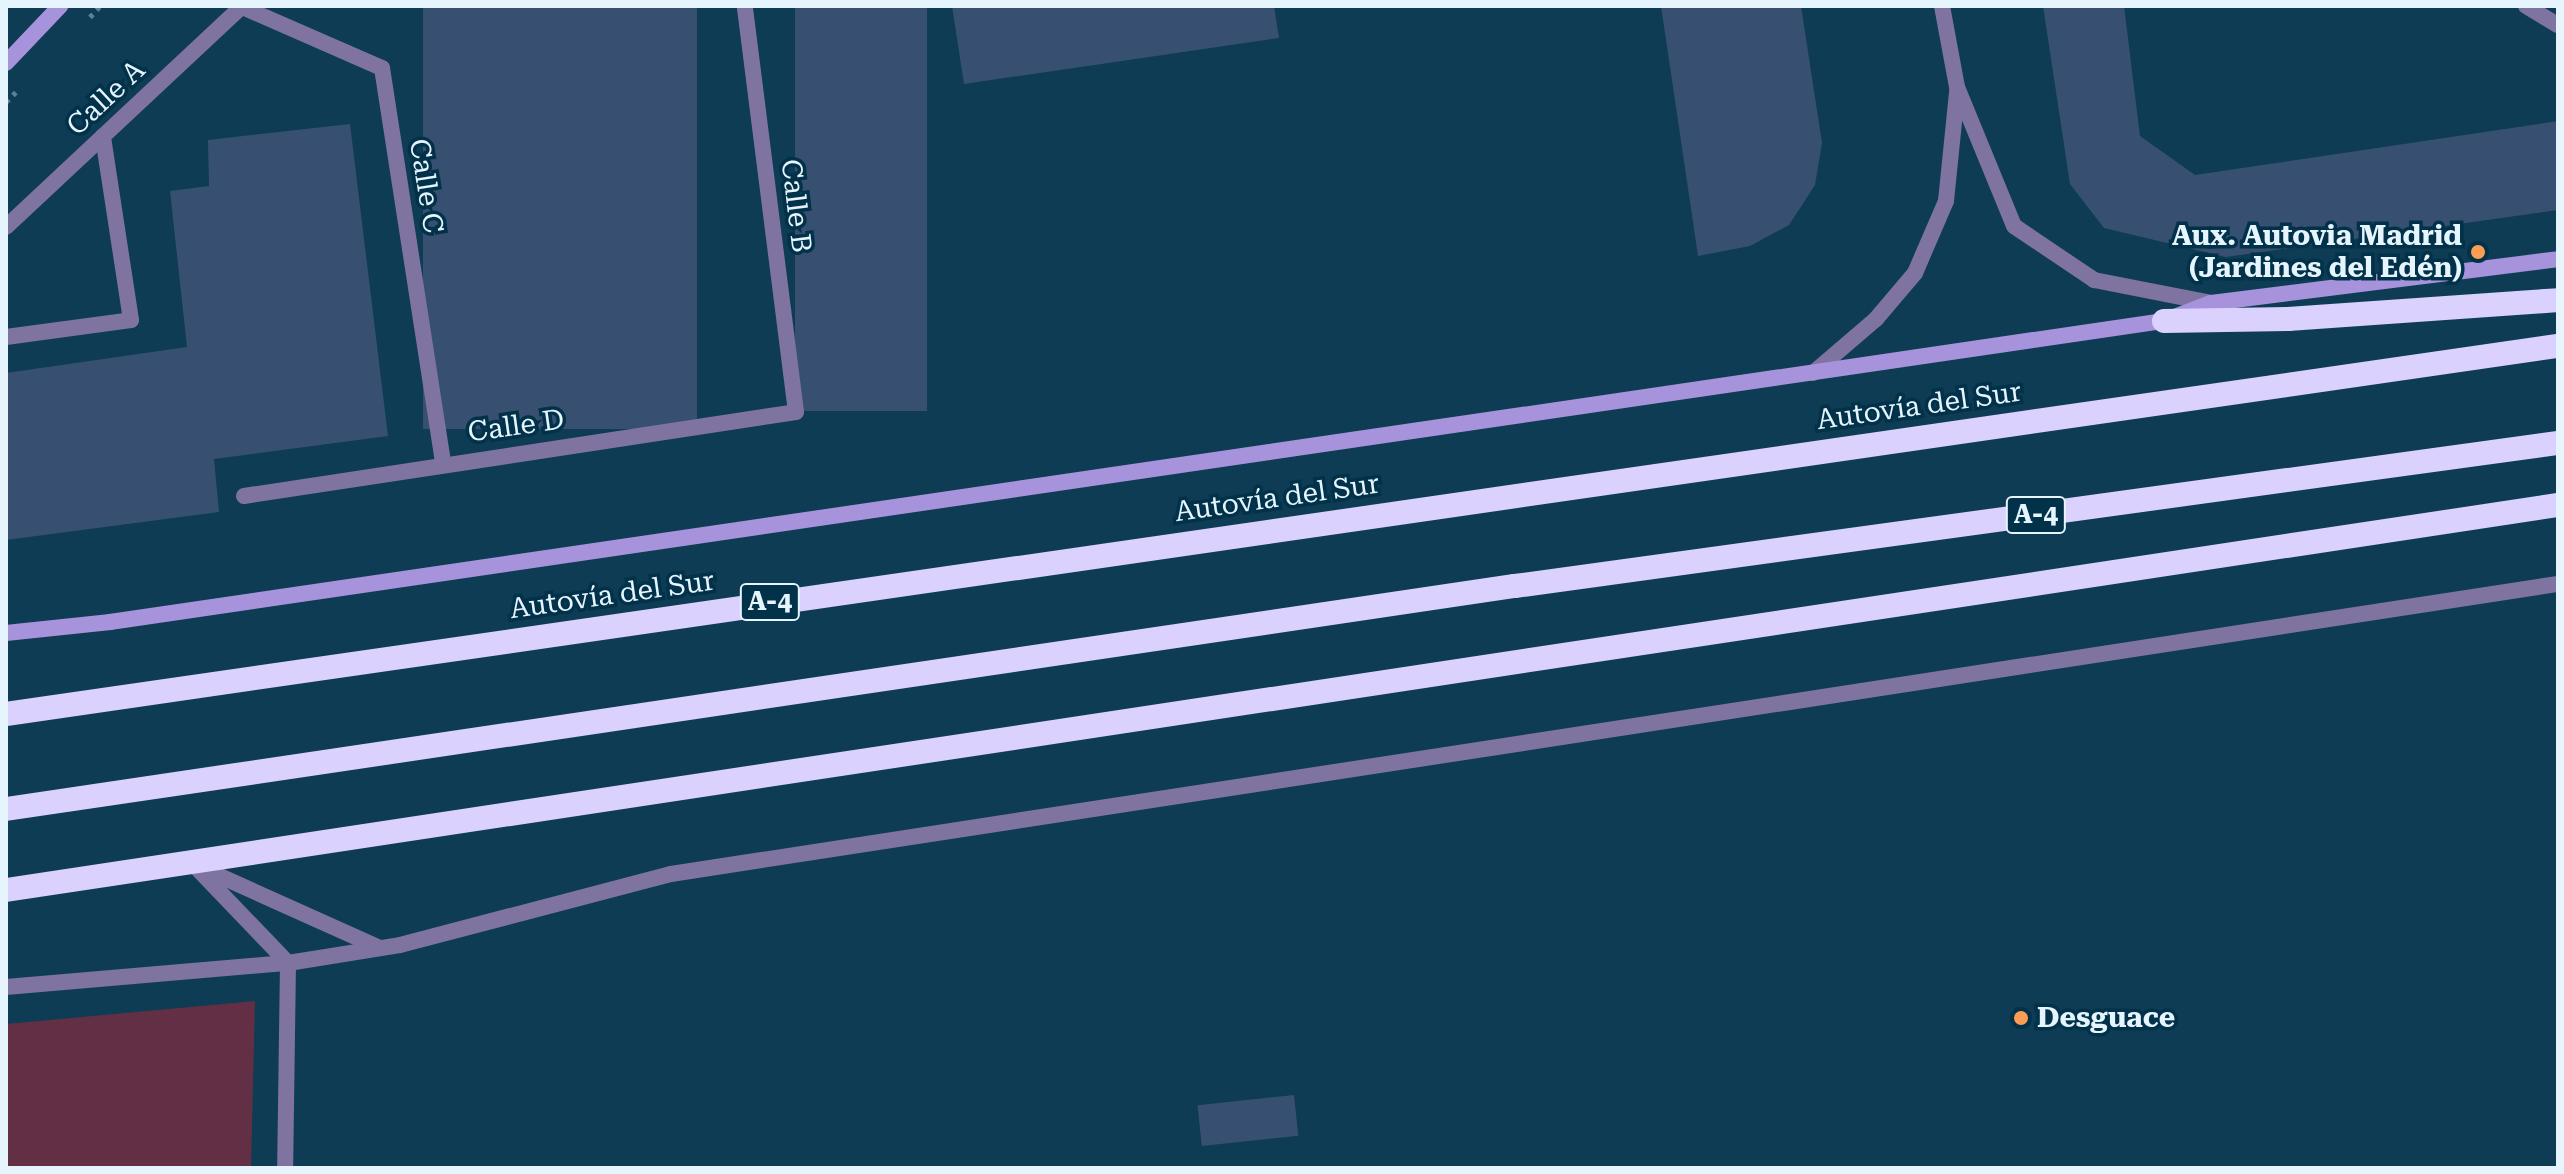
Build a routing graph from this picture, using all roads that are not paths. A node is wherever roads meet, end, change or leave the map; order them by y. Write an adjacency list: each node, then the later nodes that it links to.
1 (60, 6): 7 (street)
2 (241, 6): 9 (street, Calle A); 20 (street, Calle C)
3 (745, 6): 18 (street, Calle B)
4 (1942, 6): 8 (street)
5 (2526, 6): 6 (street)
6 (2558, 25)
7 (6, 63)
8 (1957, 87): 13 (street); 17 (street)
9 (103, 136): 10 (street, Calle A); 15 (street)
10 (6, 227)
11 (2558, 259): 13 (street)
12 (2558, 300): 14 (highway)
13 (2211, 303): 14 (street)
14 (2164, 321): 17 (street)
15 (6, 337)
16 (2558, 346): 25 (highway, Autovía del Sur / A-4)
17 (1813, 373): 24 (street)
18 (796, 412): 20 (street, Calle D)
19 (2558, 443): 26 (highway, A-4)
20 (443, 463): 21 (street, Calle D)
21 (244, 496)
22 (2558, 505): 27 (highway)
23 (2558, 584): 29 (street)
24 (6, 633)
25 (6, 714)
26 (6, 809)
27 (192, 863): 28 (highway); 29 (street); 30 (street)
28 (6, 890)
29 (381, 948): 30 (street)
30 (288, 963): 31 (street); 32 (street)
31 (6, 987)
32 (285, 1168)

